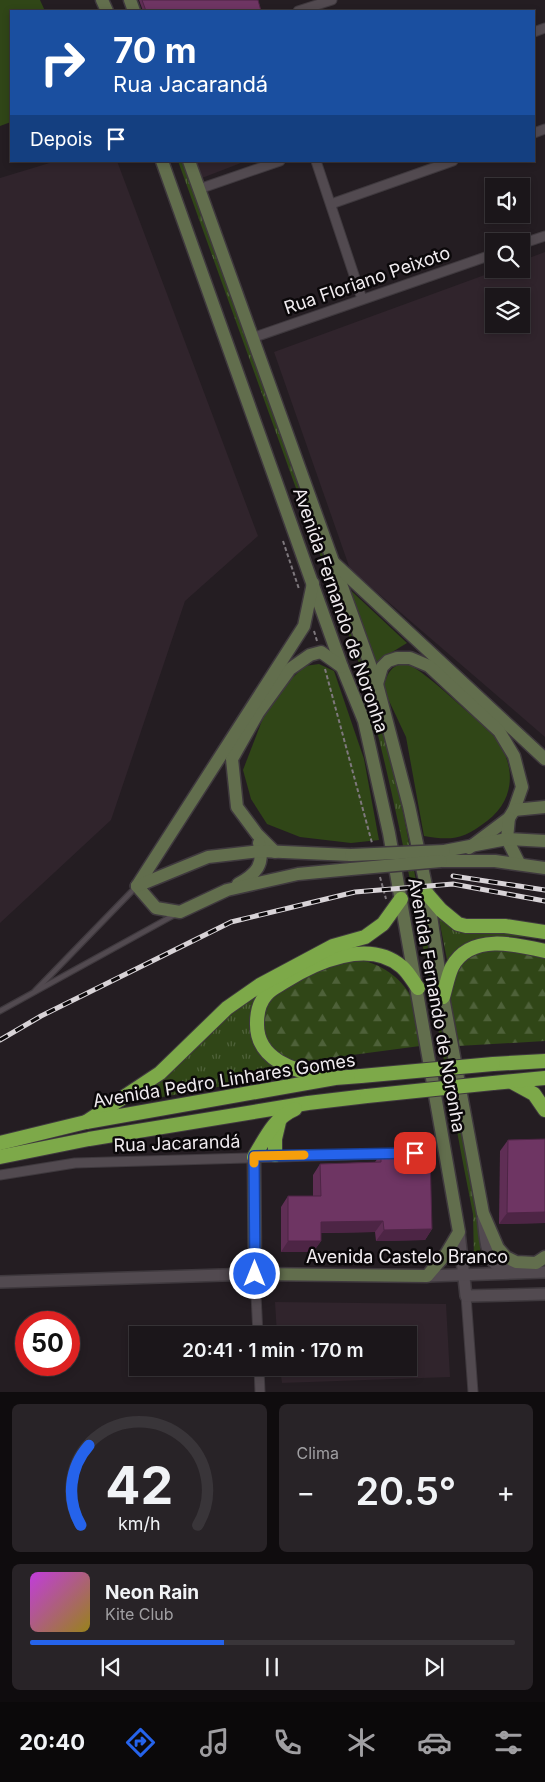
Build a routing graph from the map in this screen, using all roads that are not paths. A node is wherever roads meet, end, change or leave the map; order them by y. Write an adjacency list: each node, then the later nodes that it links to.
1 (332, 0): 2 (street)
2 (301, 10)
3 (162, 162): 16 (main road, Avenida Fernando de Noronha)
4 (189, 162): 8 (main road, Avenida Fernando de Noronha)
5 (277, 162): 8 (street)
6 (316, 162): 9 (street)
7 (450, 162): 9 (street)
8 (199, 189): 14 (main road, Avenida Fernando de Noronha)
9 (331, 204): 13 (street)
10 (545, 236): 11 (street)
11 (530, 241)
12 (485, 257): 13 (street, Rua Floriano Peixoto)
13 (362, 299): 14 (street, Rua Floriano Peixoto)
14 (252, 338): 15 (main road, Avenida Fernando de Noronha)
15 (331, 560): 18 (main road, Avenida Fernando de Noronha); 19 (main road)
16 (313, 580): 17 (main road, Avenida Fernando de Noronha); 31 (main road)
17 (342, 667): 22 (main road); 34 (main road, Avenida Fernando de Noronha)
18 (378, 684): 21 (main road); 33 (main road, Avenida Fernando de Noronha)
19 (545, 759)
20 (545, 807): 21 (main road)
21 (512, 814): 23 (main road); 25 (main road)
22 (257, 834): 26 (main road); 27 (main road)
23 (508, 839): 24 (main road); 25 (main road); 29 (main road)
24 (545, 841)
25 (469, 848): 28 (main road)
26 (261, 851): 27 (main road); 31 (main road); 32 (main road)
27 (275, 852): 28 (main road, bridge)
28 (443, 856): 29 (main road); 32 (main road, bridge)
29 (519, 863): 30 (main road)
30 (545, 868)
31 (137, 886): 35 (main road); 39 (lane)
32 (227, 890): 35 (main road)
33 (428, 895): 36 (highway); 40 (main road, Avenida Fernando de Noronha)
34 (401, 899): 38 (main road, Avenida Fernando de Noronha); 49 (highway)
35 (180, 912): 39 (lane)
36 (545, 932)
37 (545, 951): 40 (highway)
38 (418, 988): 43 (highway); 57 (main road, Avenida Fernando de Noronha)
39 (31, 995): 41 (lane)
40 (443, 996): 56 (main road, Avenida Fernando de Noronha)
41 (0, 1011)
42 (545, 1061): 43 (highway, Avenida Pedro Linhares Gomes, bridge)
43 (335, 1078): 49 (highway, Avenida Pedro Linhares Gomes)
44 (545, 1078): 45 (highway, Avenida Pedro Linhares Gomes)
45 (512, 1082): 46 (highway, Avenida Pedro Linhares Gomes, bridge); 47 (highway)
46 (308, 1103): 48 (highway); 54 (highway, Avenida Pedro Linhares Gomes)
47 (545, 1110)
48 (285, 1113): 52 (highway); 53 (highway)
49 (86, 1122): 50 (highway, Avenida Pedro Linhares Gomes)
50 (0, 1143)
51 (415, 1153): 52 (street, Rua Jacarandá)
52 (275, 1155): 53 (street, Rua Jacarandá)
53 (254, 1156): 55 (street, Rua Jacarandá); 61 (main road)
54 (0, 1157)
55 (0, 1176)
56 (482, 1213): 58 (main road, Avenida Fernando de Noronha); 60 (street)
57 (459, 1232): 62 (main road); 63 (street)
58 (545, 1257)
59 (545, 1272): 60 (street, Avenida Castelo Branco)
60 (521, 1273): 63 (street, Avenida Castelo Branco)
61 (255, 1274): 62 (main road, Avenida Castelo Branco); 64 (street, Avenida Castelo Branco); 67 (street)
62 (427, 1276): 63 (street, Avenida Castelo Branco)
63 (464, 1276): 66 (street)
64 (0, 1282)
65 (545, 1294): 66 (street)
66 (466, 1296): 70 (street)
67 (258, 1326)
68 (259, 1376): 69 (street)
69 (260, 1392)
70 (473, 1392)

